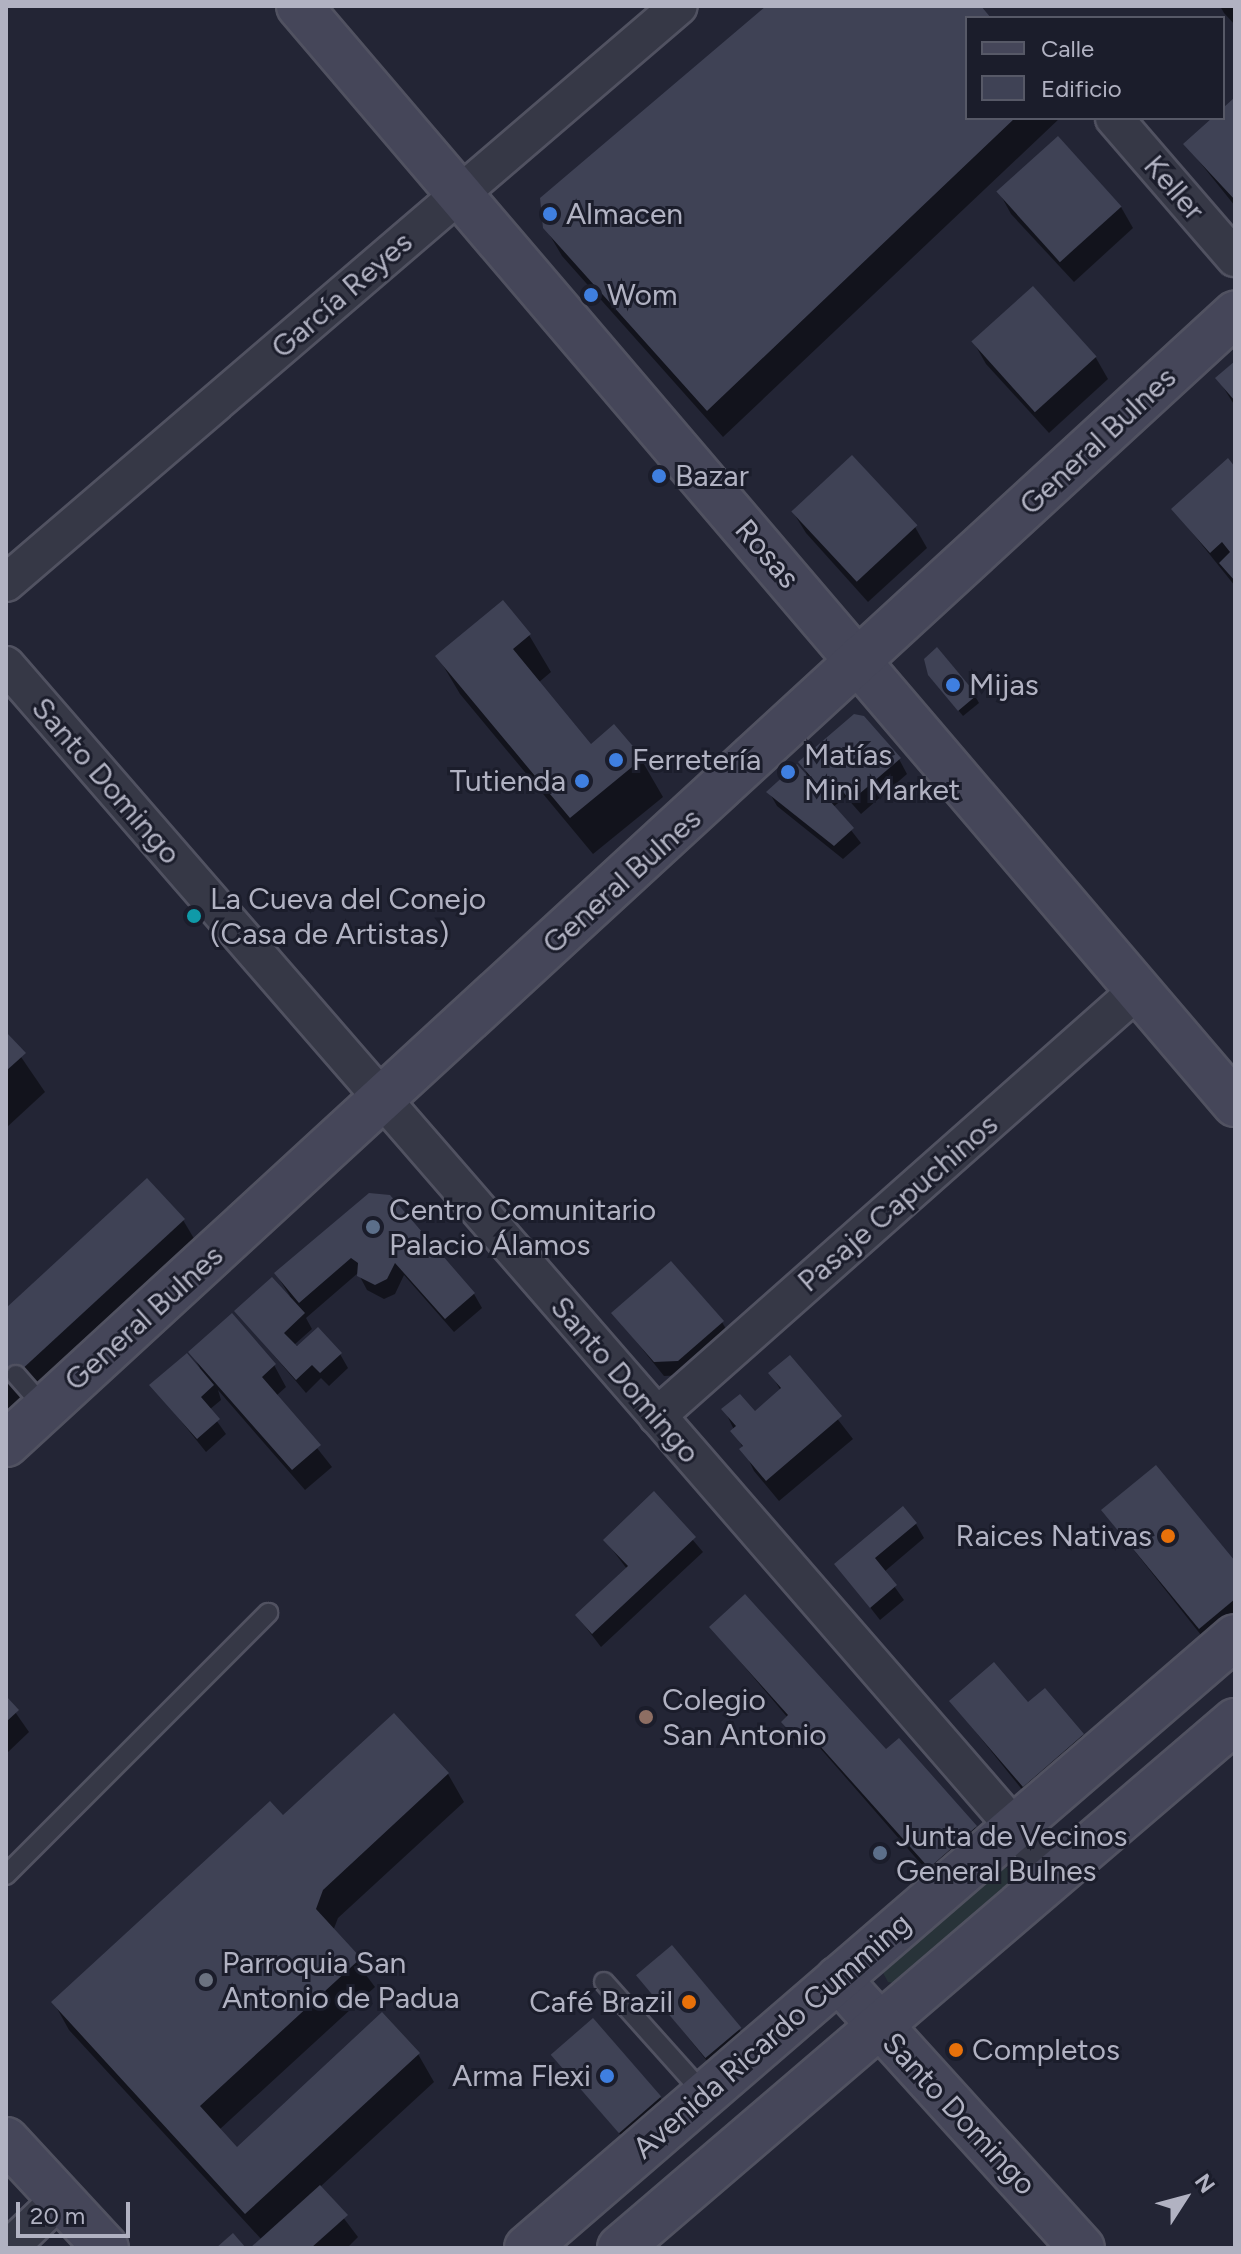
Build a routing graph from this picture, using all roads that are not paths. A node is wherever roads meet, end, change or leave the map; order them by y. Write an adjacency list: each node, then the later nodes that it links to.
1 (299, 6): 4 (street, Rosas)
2 (679, 6): 4 (street, García Reyes)
3 (1116, 120): 5 (street, Keller)
4 (459, 194): 7 (street, García Reyes); 8 (street, Rosas)
5 (1235, 258)
6 (1235, 314): 8 (street, General Bulnes)
7 (6, 583)
8 (861, 663): 10 (street, Rosas); 11 (street, General Bulnes)
9 (6, 665): 11 (street, Santo Domingo)
10 (1138, 990): 12 (street, Rosas); 15 (street, Pasaje Capuchinos)
11 (382, 1100): 14 (street, General Bulnes); 15 (street, Santo Domingo)
12 (1235, 1104)
13 (16, 1375): 14 (lane)
14 (45, 1408): 16 (street, General Bulnes)
15 (657, 1416): 20 (street, Santo Domingo)
16 (6, 1444)
17 (268, 1613): 21 (lane)
18 (1235, 1637): 20 (street, Avenida Ricardo Cumming)
19 (1235, 1721): 22 (street, Avenida Ricardo Cumming)
20 (1015, 1828): 22 (street, Santo Domingo); 23 (street, Avenida Ricardo Cumming)
21 (6, 1875)
22 (1057, 1876): 25 (street, Avenida Ricardo Cumming)
23 (838, 1979): 25 (street, Santo Domingo); 26 (street, Avenida Ricardo Cumming)
24 (604, 1982): 26 (lane)
25 (878, 2027): 32 (street, Avenida Ricardo Cumming); 33 (street, Santo Domingo)
26 (704, 2094): 31 (street, Avenida Ricardo Cumming)
27 (6, 2140): 28 (street)
28 (60, 2199): 29 (street); 30 (street)
29 (9, 2248)
30 (106, 2248)
31 (527, 2248)
32 (620, 2248)
33 (1082, 2248)

